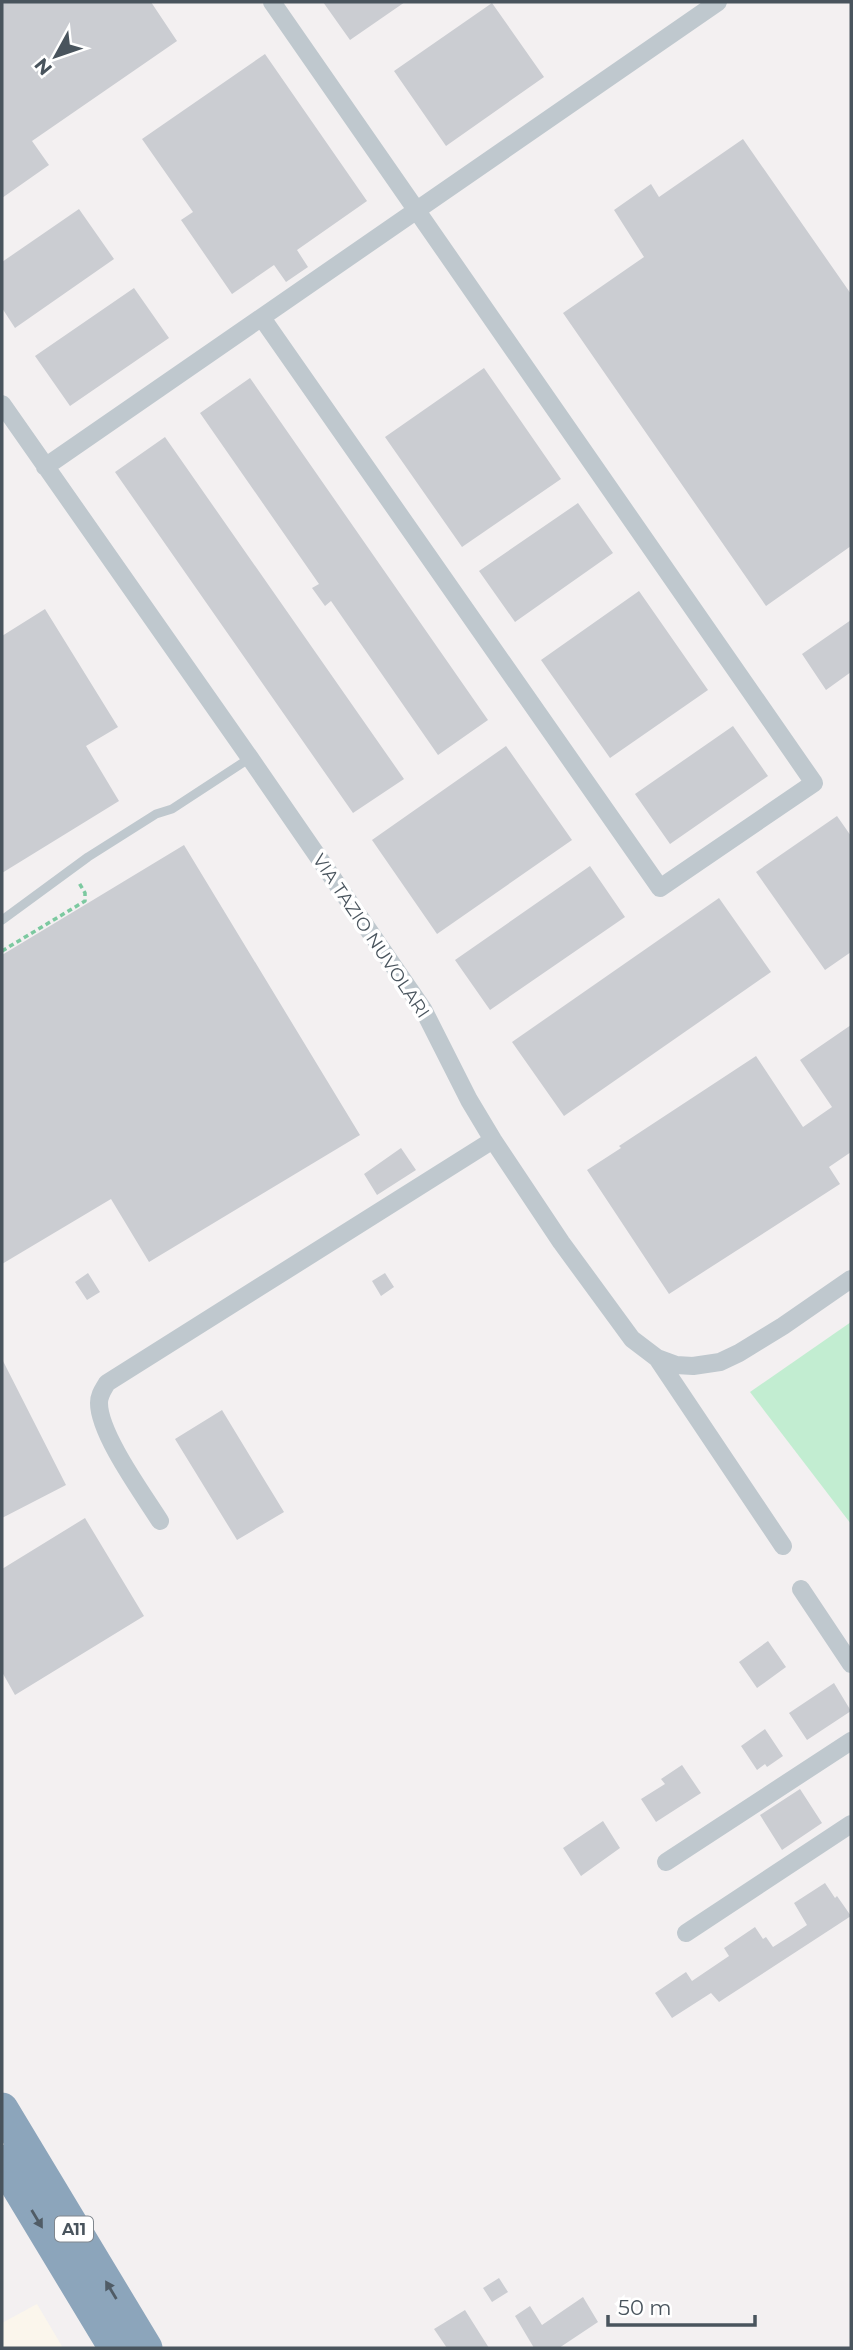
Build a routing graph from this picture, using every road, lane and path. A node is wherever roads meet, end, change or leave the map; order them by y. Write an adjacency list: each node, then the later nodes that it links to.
1 (272, 2): 3 (street)
2 (719, 2): 3 (street)
3 (418, 210): 4 (street); 4 (street)
4 (262, 318): 6 (street)
5 (2, 404): 6 (street, VIA TAZIO NUVOLARI)
6 (45, 467): 7 (street, VIA TAZIO NUVOLARI)
7 (250, 758): 8 (lane); 9 (street, VIA TAZIO NUVOLARI)
8 (2, 920)
9 (493, 1140): 11 (street, VIA TAZIO NUVOLARI); 12 (street)
10 (851, 1279): 11 (street, VIA TAZIO NUVOLARI)
11 (657, 1358): 13 (street)
12 (160, 1521)
13 (783, 1546)
14 (801, 1589): 15 (street)
15 (851, 1664)
16 (851, 1741): 18 (street)
17 (851, 1824): 19 (street)
18 (666, 1862)
19 (686, 1933)
20 (2, 2109): 23 (highway, A11, one-way to 20)
21 (2, 2161): 22 (highway, A11, one-way to 22)
22 (115, 2348)
23 (146, 2348)

